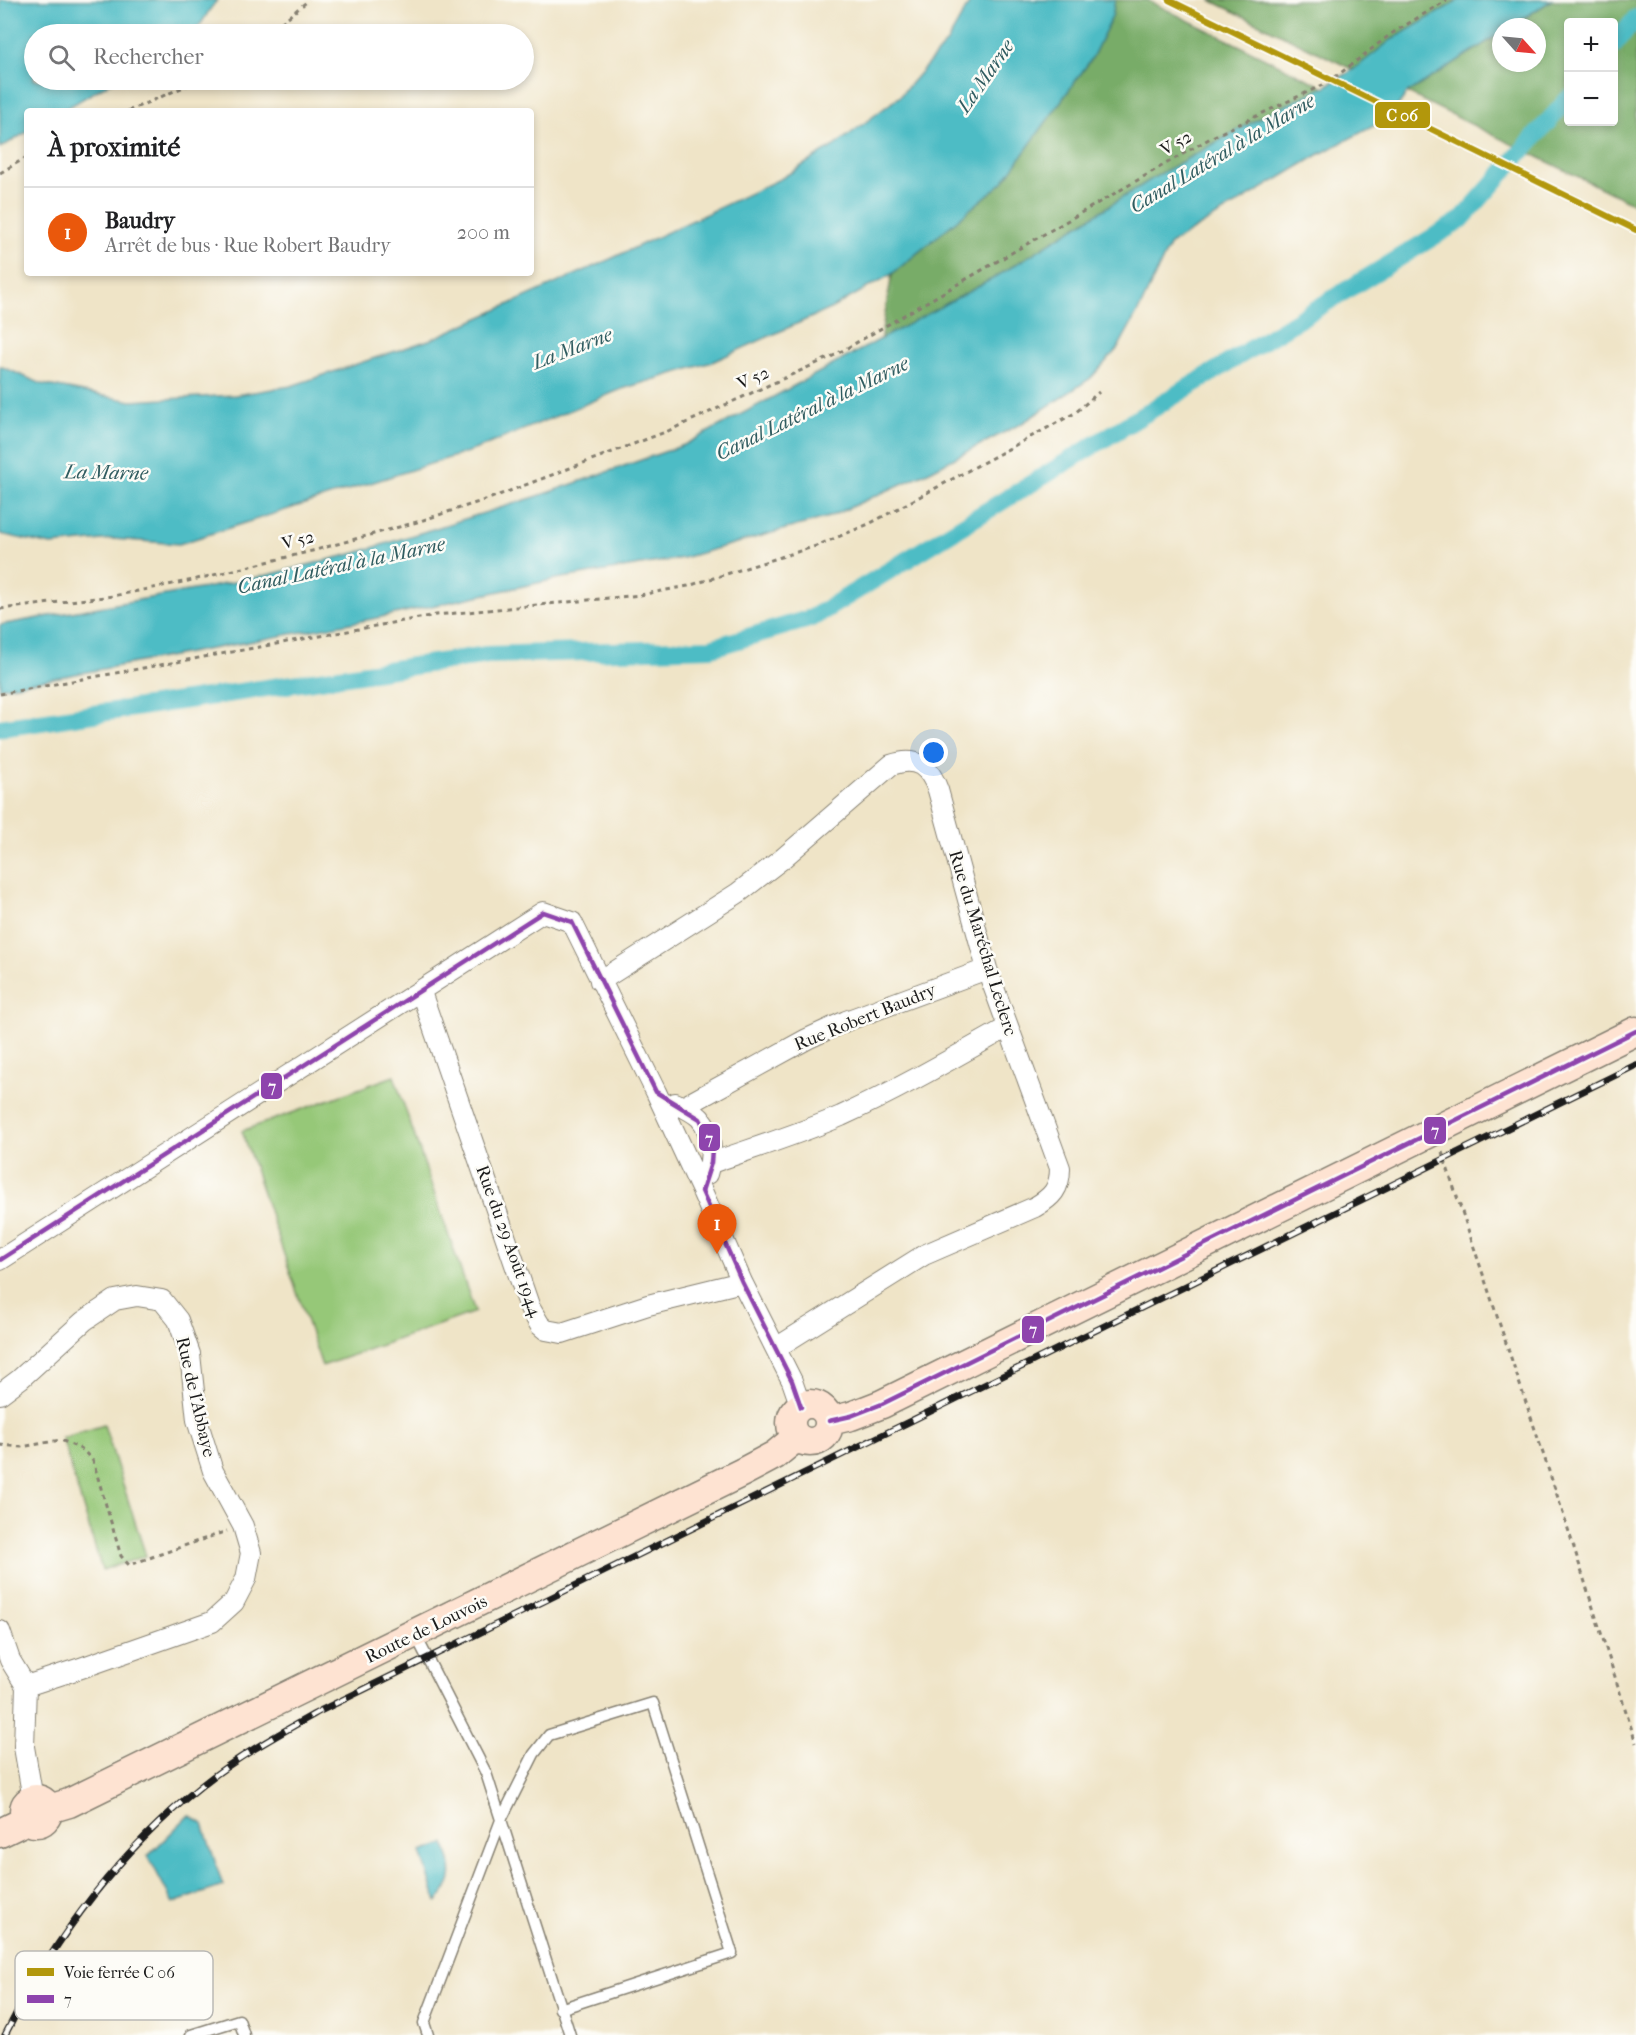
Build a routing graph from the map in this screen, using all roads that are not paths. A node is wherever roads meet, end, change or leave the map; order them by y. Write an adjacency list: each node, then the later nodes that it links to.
1 (987, 969): 2 (street, Rue du Maréchal Leclerc); 4 (street, Rue du Maréchal Leclerc); 7 (street, Rue Robert Baudry)
2 (600, 981): 3 (street); 6 (street)
3 (421, 992): 10 (street); 11 (street, Rue du 29 Août 1944)
4 (1008, 1027): 8 (street); 12 (street, Rue du Maréchal Leclerc)
5 (1636, 1031): 15 (street)
6 (656, 1092): 7 (street); 9 (street)
7 (683, 1107): 8 (street)
8 (711, 1163): 9 (street)
9 (702, 1191): 11 (street)
10 (0, 1260)
11 (742, 1282): 12 (street)
12 (776, 1348): 14 (street)
13 (0, 1394): 19 (street, Rue de l'Abbaye)
14 (801, 1407): 15 (street); 16 (street)
15 (829, 1421): 16 (street)
16 (797, 1437): 18 (street, Route de Louvois)
17 (0, 1631): 19 (street)
18 (415, 1634): 20 (street, Route de Louvois); 21 (lane)
19 (26, 1686): 20 (street)
20 (36, 1809): 22 (street, Route de Louvois)
21 (501, 1820): 23 (lane); 23 (lane); 26 (lane)
22 (0, 1833)
23 (560, 2008): 27 (lane)
24 (191, 2035): 25 (lane)
25 (244, 2035)
26 (428, 2035)
27 (570, 2035)

